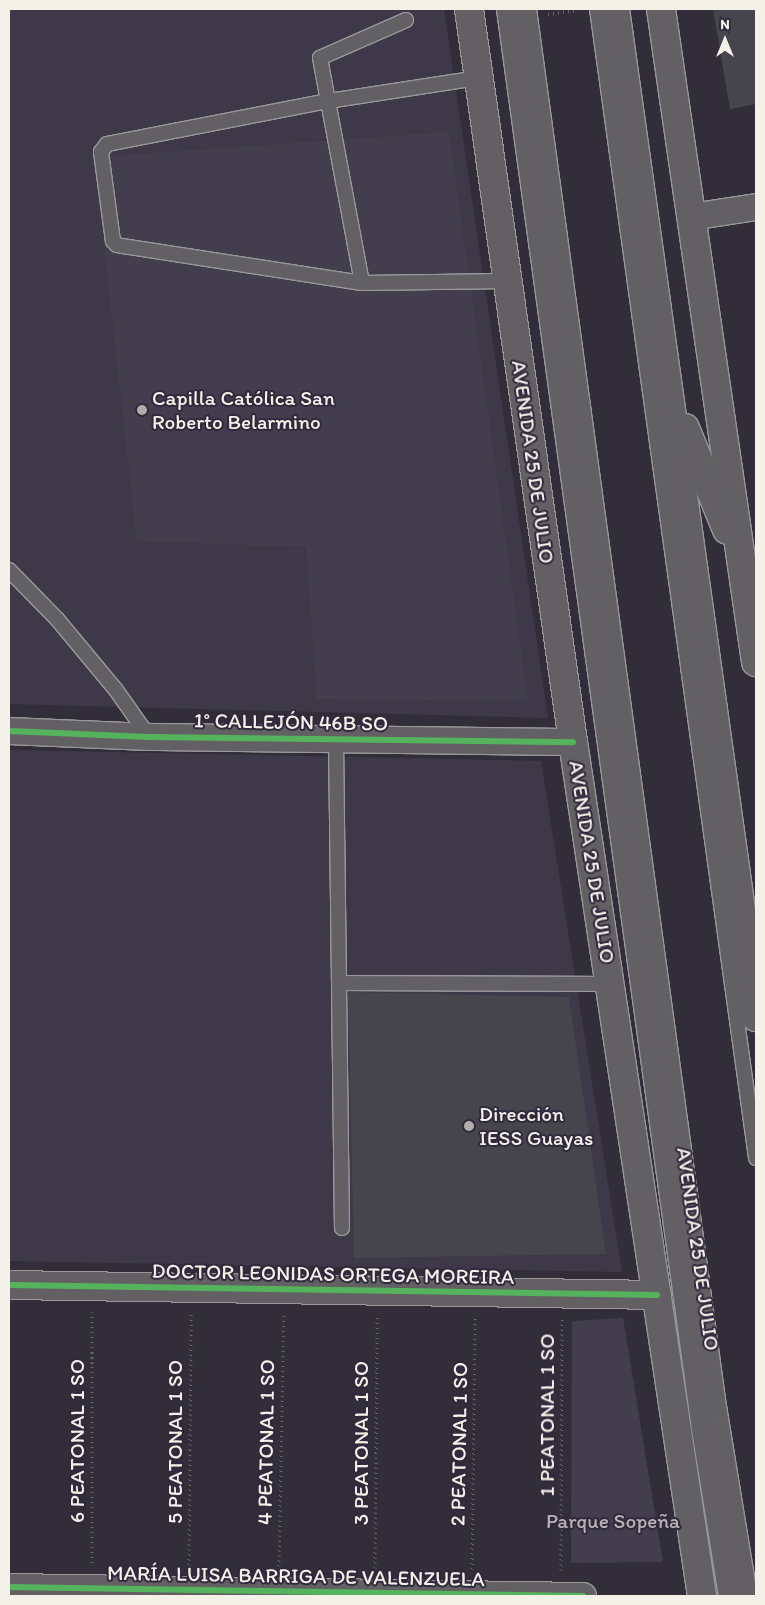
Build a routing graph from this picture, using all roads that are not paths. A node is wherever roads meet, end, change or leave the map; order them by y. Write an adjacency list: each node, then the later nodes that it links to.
1 (469, 9): 8 (main road, AVENIDA 25 DE JULIO)
2 (511, 9): 21 (main road, AVENIDA 25 DE JULIO)
3 (529, 9): 38 (lane, AVENIDA 25 DE JULIO)
4 (597, 9): 14 (lane)
5 (615, 9): 15 (main road)
6 (661, 9): 11 (main road)
7 (406, 20): 9 (lane)
8 (478, 78): 9 (lane); 12 (main road, AVENIDA 25 DE JULIO)
9 (328, 101): 13 (lane); 13 (lane)
10 (756, 207): 11 (street)
11 (691, 217): 17 (main road)
12 (507, 281): 13 (lane); 16 (main road, AVENIDA 25 DE JULIO)
13 (362, 284)
14 (640, 308): 15 (lane); 29 (lane)
15 (670, 392): 17 (main road); 28 (main road)
16 (536, 485): 21 (main road); 25 (main road, AVENIDA 25 DE JULIO)
17 (743, 568): 19 (main road)
18 (9, 570): 23 (lane)
19 (755, 635): 20 (main road)
20 (756, 662)
21 (601, 668): 37 (main road, AVENIDA 25 DE JULIO)
22 (9, 731): 23 (street, 1° CALLEJÓN 46B SO)
23 (148, 737): 24 (street, 1° CALLEJÓN 46B SO)
24 (336, 739): 25 (street, 1° CALLEJÓN 46B SO); 26 (lane)
25 (573, 742): 27 (main road, AVENIDA 25 DE JULIO)
26 (340, 983): 27 (lane); 30 (lane)
27 (611, 984): 32 (main road, AVENIDA 25 DE JULIO)
28 (756, 1017)
29 (756, 1158)
30 (342, 1228)
31 (9, 1285): 32 (main road, DOCTOR LEONIDAS ORTEGA MOREIRA)
32 (657, 1295): 36 (main road, AVENIDA 25 DE JULIO)
33 (9, 1587): 34 (street, MARÍA LUISA BARRIGA DE VALENZUELA)
34 (561, 1596): 35 (street, MARÍA LUISA BARRIGA DE VALENZUELA)
35 (583, 1596)
36 (702, 1596)
37 (733, 1596)
38 (750, 1596)

